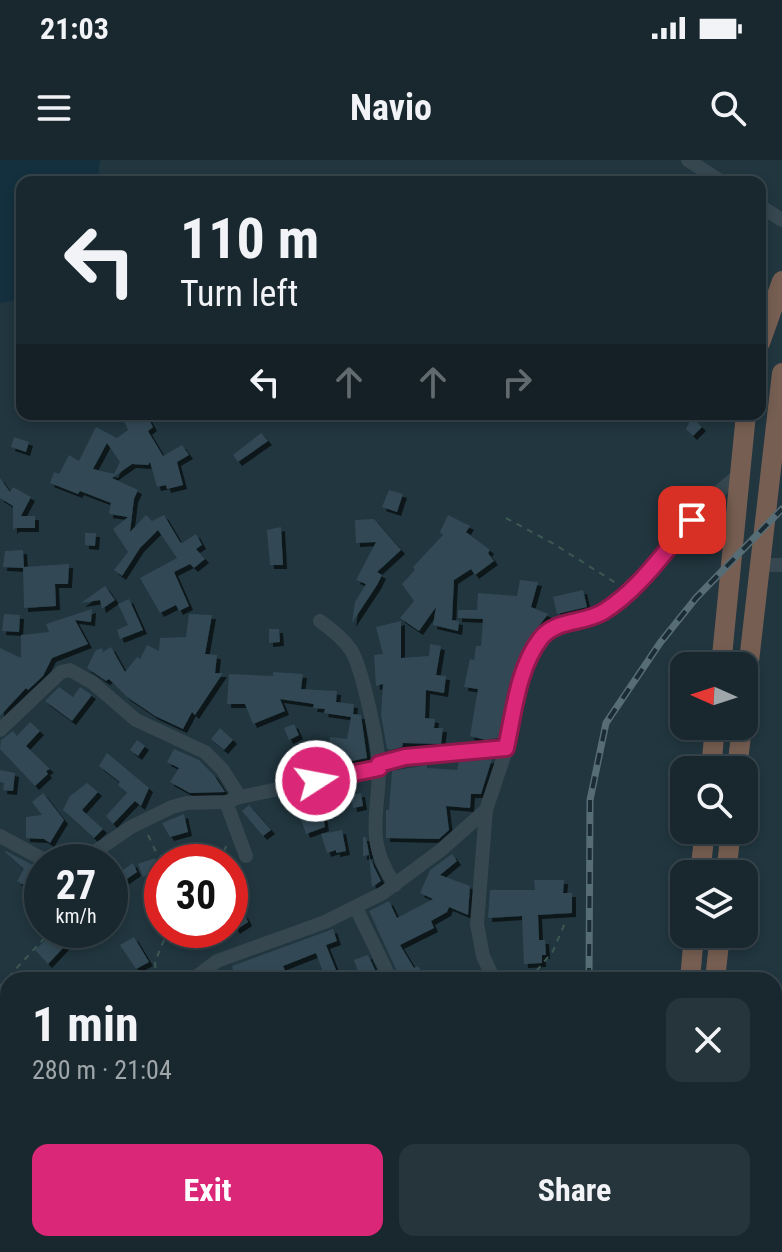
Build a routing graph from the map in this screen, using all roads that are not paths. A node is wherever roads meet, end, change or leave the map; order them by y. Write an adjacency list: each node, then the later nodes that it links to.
1 (688, 160): 2 (street)
2 (713, 176)
3 (782, 281): 4 (highway)
4 (766, 326)
5 (782, 373): 8 (highway)
6 (745, 420): 7 (highway)
7 (741, 473): 11 (highway); 14 (street)
8 (759, 565): 9 (street); 12 (highway)
9 (782, 565)
10 (320, 621): 15 (street)
11 (722, 652)
12 (750, 652)
13 (0, 730): 16 (street)
14 (506, 748): 15 (street); 17 (street)
15 (379, 766): 16 (street); 22 (street)
16 (233, 799): 19 (street); 20 (street)
17 (486, 810): 22 (street); 28 (street)
18 (0, 836): 21 (street)
19 (107, 844)
20 (242, 844)
21 (24, 849)
22 (395, 885): 23 (street)
23 (356, 908): 26 (street); 27 (street)
24 (693, 948): 29 (highway)
25 (718, 948): 30 (highway)
26 (203, 972)
27 (387, 972)
28 (485, 972)
29 (691, 972)
30 (716, 972)

